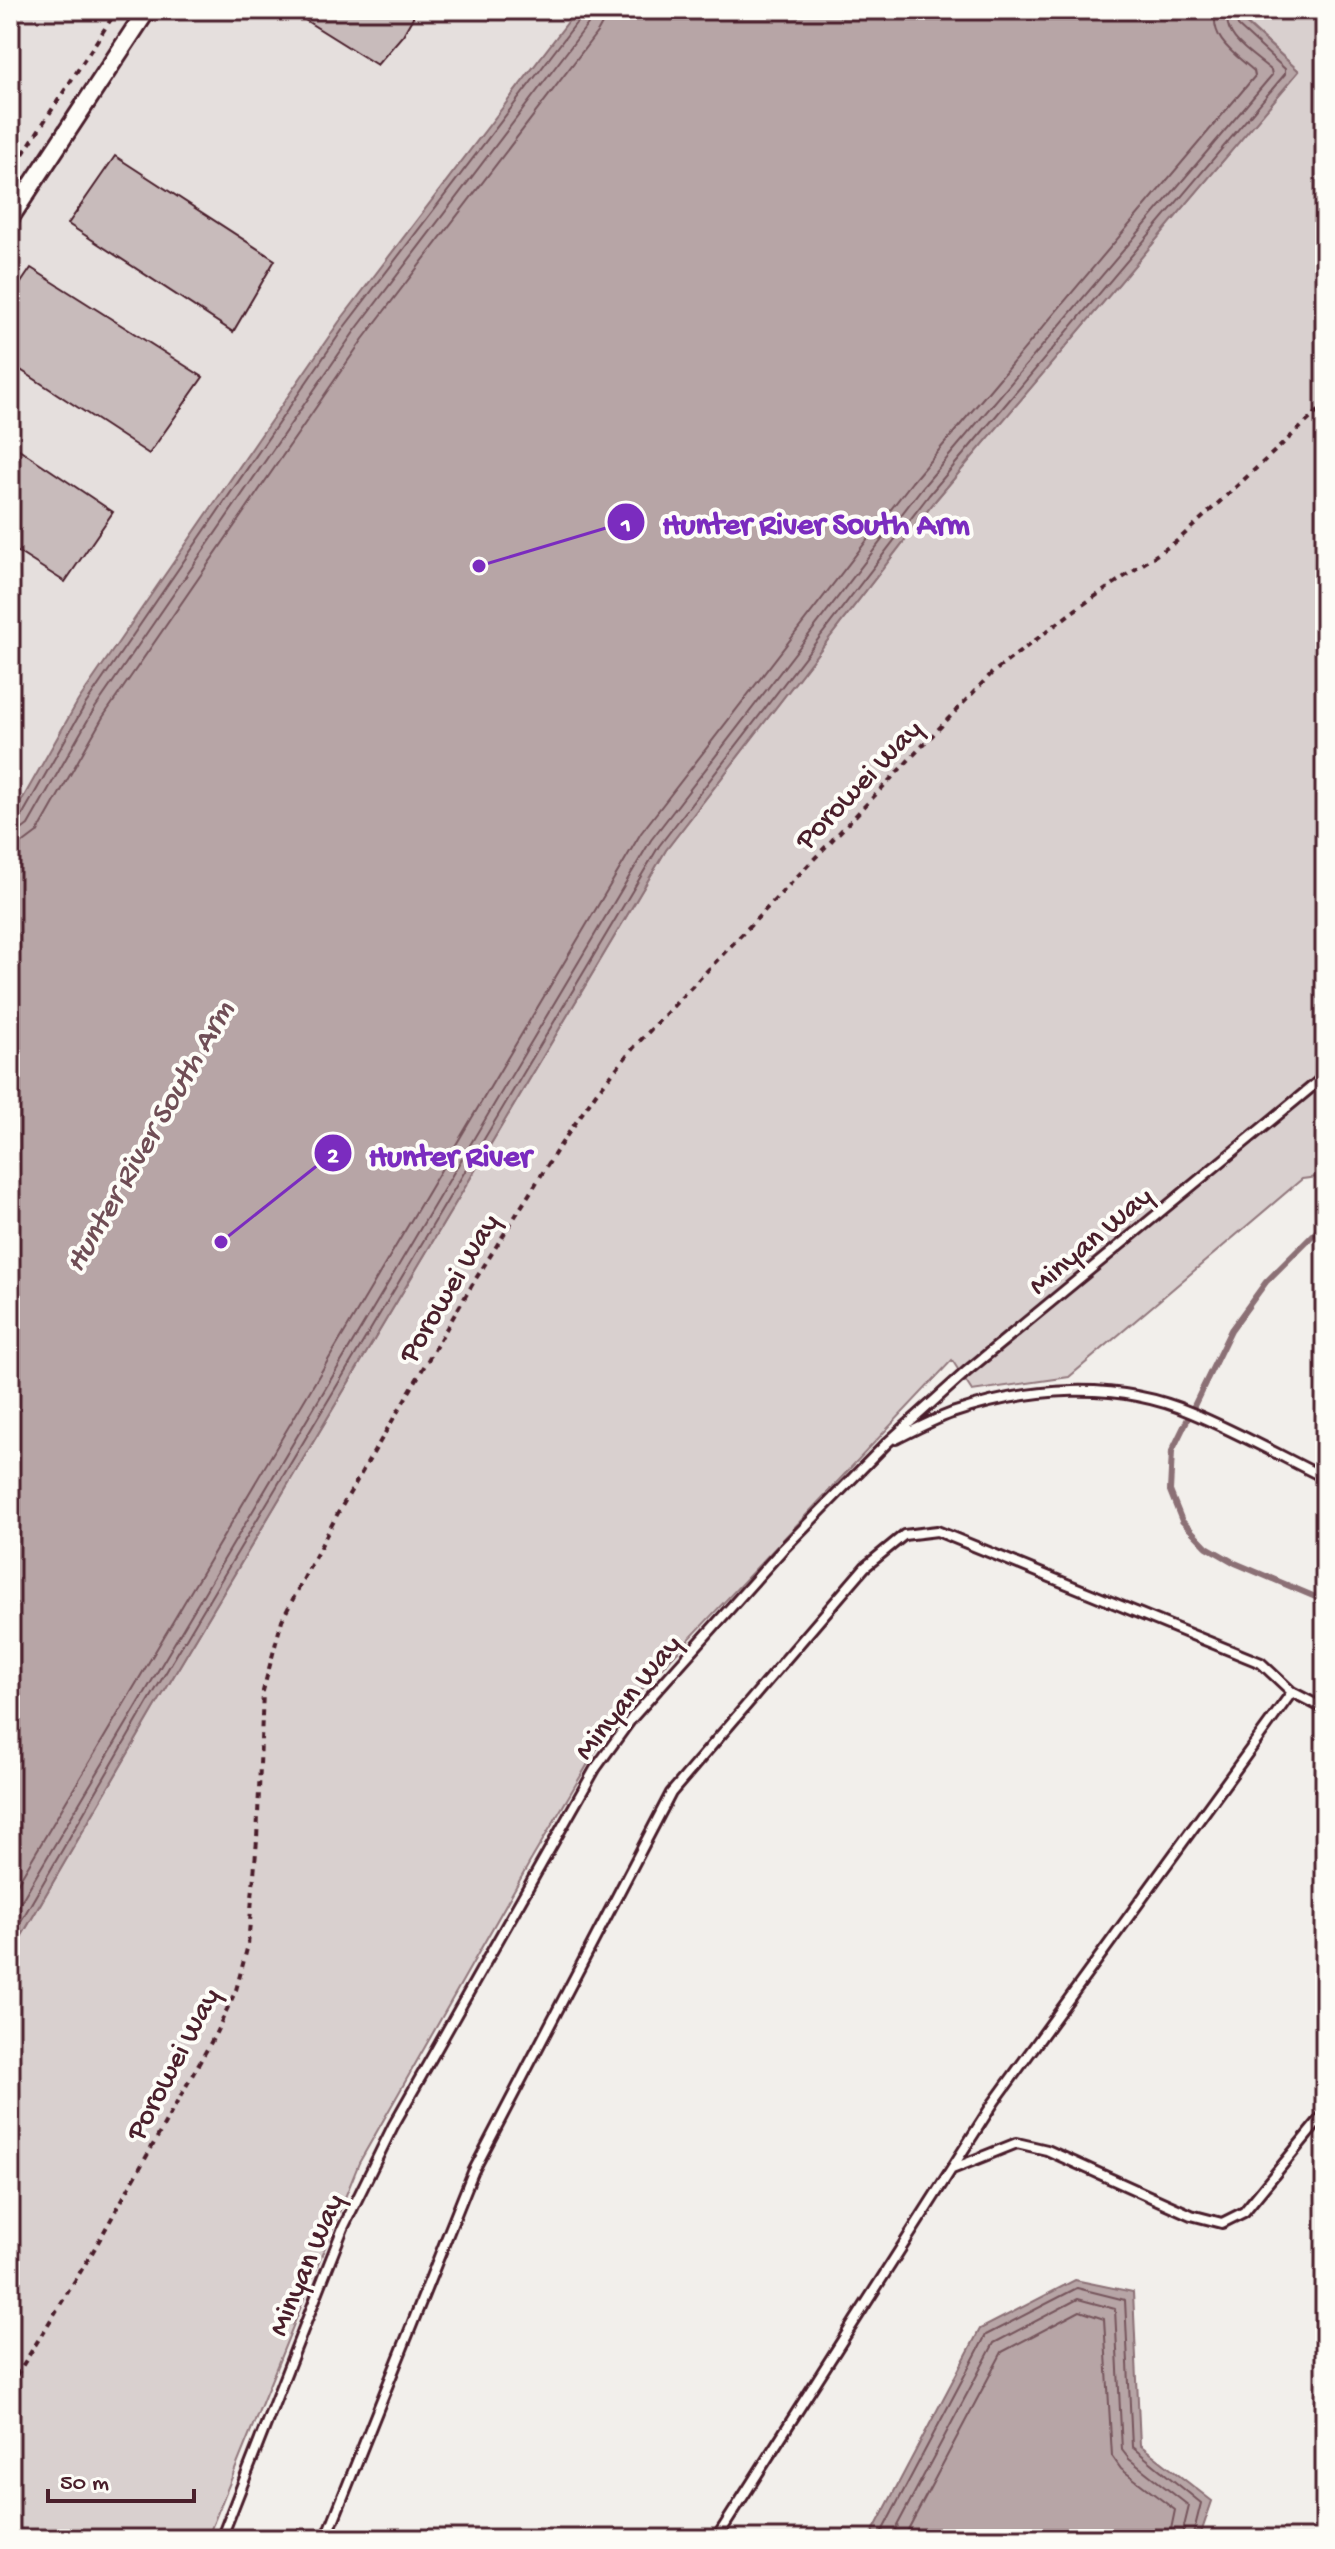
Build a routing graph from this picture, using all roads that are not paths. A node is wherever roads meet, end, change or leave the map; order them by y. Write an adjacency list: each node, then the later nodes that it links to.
1 (147, 10): 2 (street)
2 (10, 218)
3 (1325, 1076): 4 (lane, Minyan Way)
4 (887, 1443): 5 (lane); 10 (lane, Minyan Way)
5 (1325, 1478)
6 (1292, 1692): 7 (lane); 9 (lane); 11 (lane)
7 (1325, 1709)
8 (1325, 2113): 9 (lane)
9 (951, 2170): 12 (lane)
10 (221, 2539)
11 (326, 2539)
12 (716, 2539)

